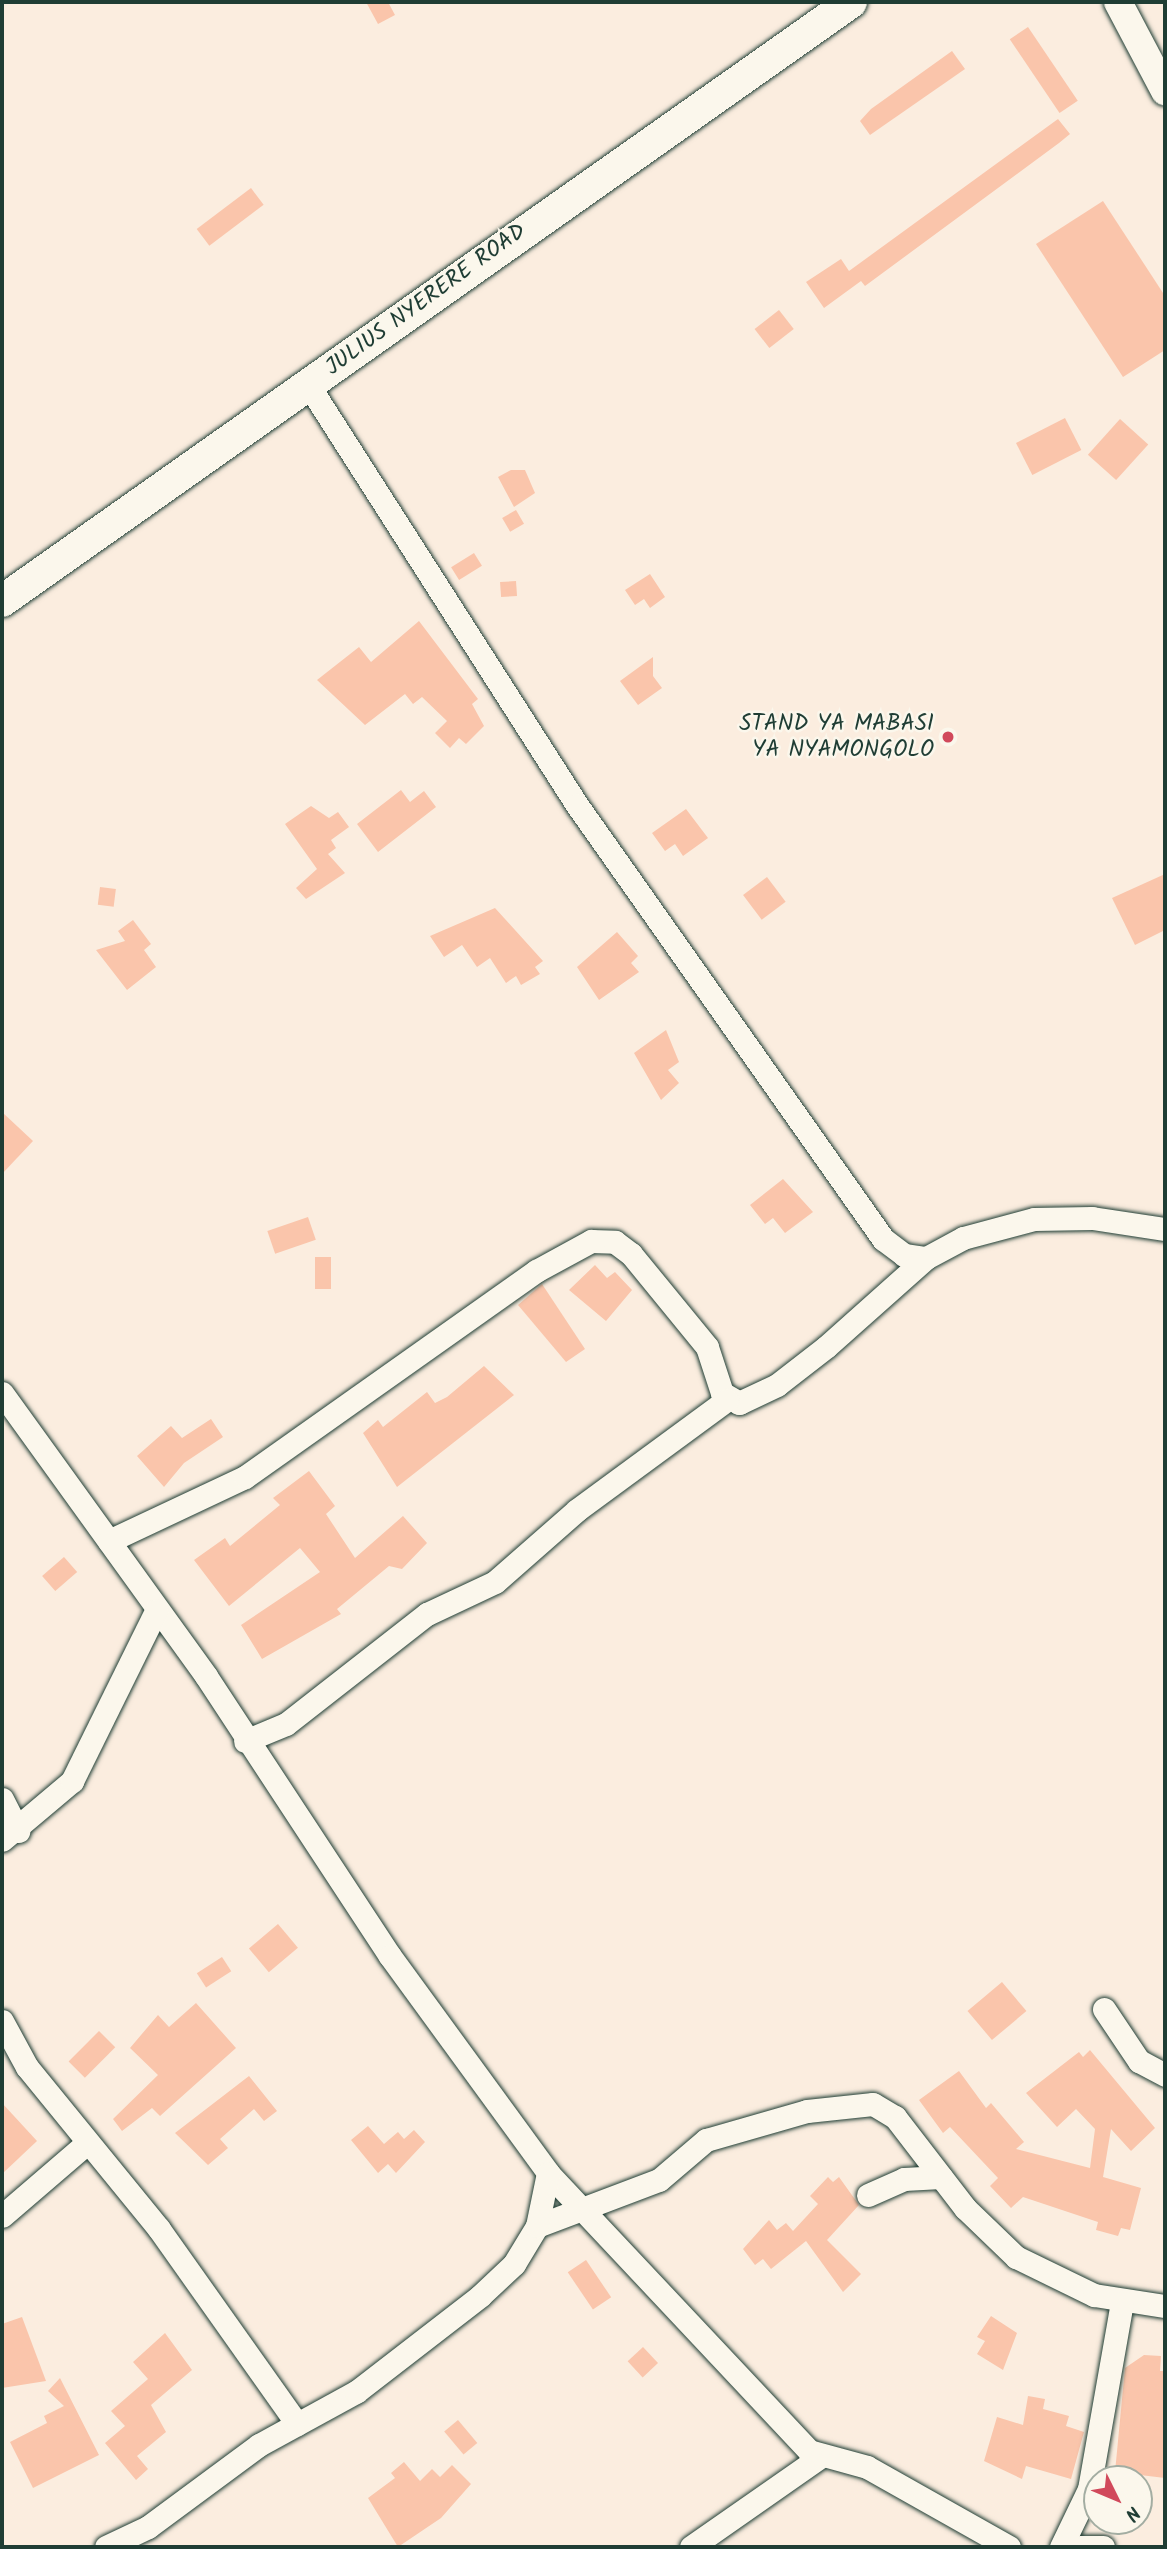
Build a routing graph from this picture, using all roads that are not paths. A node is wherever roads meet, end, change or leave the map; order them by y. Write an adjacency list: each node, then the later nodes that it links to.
1 (851, 2): 4 (highway, JULIUS NYERERE ROAD)
2 (1118, 2): 3 (main road)
3 (1165, 92)
4 (309, 386): 5 (highway, JULIUS NYERERE ROAD); 7 (street)
5 (2, 601)
6 (1165, 1229): 8 (street)
7 (883, 1239): 8 (street); 9 (street)
8 (926, 1258): 9 (street)
9 (888, 1290): 11 (street)
10 (2, 1394): 12 (street)
11 (727, 1400): 12 (street); 14 (street)
12 (108, 1541): 13 (street)
13 (156, 1611): 14 (street); 16 (street)
14 (246, 1741): 21 (street)
15 (2, 1799): 16 (street)
16 (10, 1835)
17 (1104, 2009): 19 (street)
18 (2, 2021): 20 (street)
19 (1165, 2075)
20 (87, 2143): 25 (street); 29 (street)
21 (548, 2173): 24 (street); 26 (street)
22 (942, 2178): 23 (street); 24 (street); 27 (street)
23 (867, 2195)
24 (583, 2208): 26 (street); 30 (street)
25 (2, 2216)
26 (537, 2226): 29 (street)
27 (1122, 2302): 28 (street); 34 (street)
28 (1165, 2306)
29 (297, 2424): 31 (street)
30 (820, 2457): 32 (street); 33 (street)
31 (106, 2547)
32 (691, 2547)
33 (1009, 2547)
34 (1061, 2547)
35 (1080, 2547): 36 (street)
36 (1103, 2547)

